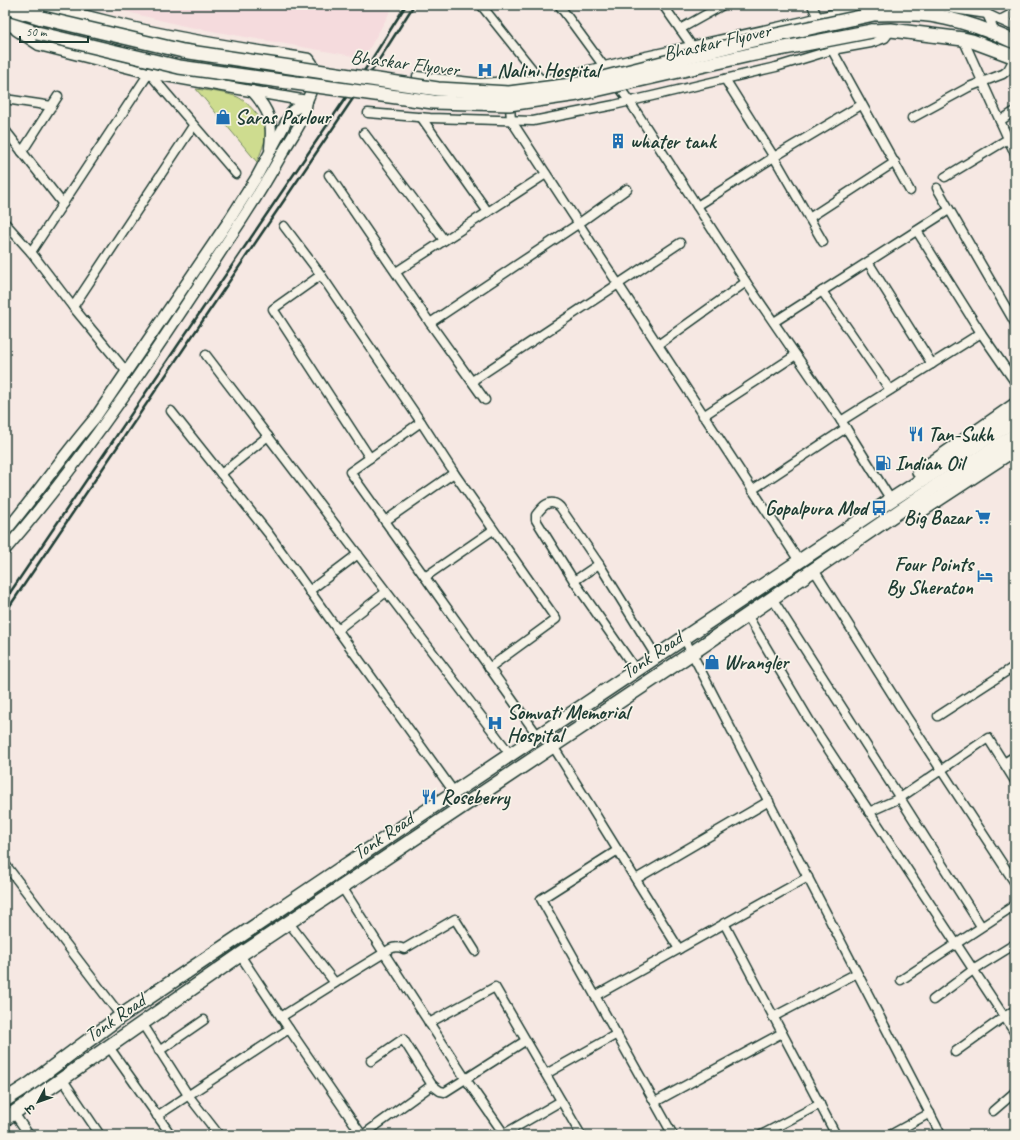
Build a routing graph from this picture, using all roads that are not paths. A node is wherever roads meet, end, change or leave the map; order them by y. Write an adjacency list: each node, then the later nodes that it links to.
1 (32, 5): 36 (street)
2 (481, 5): 29 (street)
3 (559, 5): 26 (street)
4 (663, 5): 18 (street)
5 (723, 5): 18 (street)
6 (812, 5): 14 (street)
7 (911, 5): 13 (street)
8 (983, 5): 13 (street)
9 (8, 7): 11 (main road, Bhaskar Flyover, bridge)
10 (890, 9): 11 (main road, Bhaskar Flyover); 20 (main road, Bhaskar Flyover)
11 (873, 10): 14 (street)
12 (1015, 12): 15 (street)
13 (987, 14): 15 (street); 20 (street)
14 (818, 18): 23 (street)
15 (1000, 20): 17 (street)
16 (7, 24): 19 (main road, Bhaskar Flyover, bridge); 27 (street)
17 (1015, 27)
18 (680, 29): 23 (street)
19 (891, 30): 21 (main road, Bhaskar Flyover); 24 (street)
20 (996, 34): 22 (main road, Bhaskar Flyover)
21 (963, 39): 25 (main road, Bhaskar Flyover); 32 (street)
22 (1015, 42)
23 (692, 46): 26 (street)
24 (832, 50): 30 (street); 38 (street)
25 (1015, 57): 32 (street)
26 (604, 66): 29 (street); 37 (street)
27 (149, 73): 33 (street); 46 (street); 62 (street)
28 (417, 76): 31 (street)
29 (540, 79): 31 (street)
30 (725, 79): 37 (street); 53 (street)
31 (508, 81): 44 (street)
32 (982, 81): 43 (street); 45 (street)
33 (252, 91): 36 (street); 51 (street)
34 (58, 96): 39 (street)
35 (5, 99): 39 (street)
36 (307, 101): 51 (street); 114 (street)
37 (630, 102): 44 (street); 63 (street)
38 (861, 105): 53 (street); 54 (street)
39 (52, 106): 50 (street)
40 (1015, 111): 45 (street)
41 (368, 113): 42 (street)
42 (421, 117): 44 (street); 65 (street)
43 (912, 118)
44 (511, 120): 56 (street)
45 (1000, 122): 49 (street)
46 (193, 126): 55 (street); 81 (street)
47 (5, 130): 50 (street)
48 (364, 133): 71 (street)
49 (1008, 139): 52 (street); 58 (street)
50 (22, 152): 62 (street)
51 (269, 154): 90 (street)
52 (1015, 154)
53 (774, 156): 63 (street); 66 (street)
54 (895, 162): 61 (street); 66 (street)
55 (236, 174)
56 (546, 174): 65 (street); 68 (street)
57 (329, 175): 76 (street)
58 (945, 177)
59 (937, 188): 64 (street)
60 (627, 190): 68 (street)
61 (910, 191)
62 (63, 204): 74 (street)
63 (697, 206): 78 (street)
64 (949, 210): 70 (street); 84 (street)
65 (488, 212): 71 (street)
66 (809, 218): 73 (street)
67 (5, 223): 74 (street)
68 (578, 224): 79 (street); 83 (street)
69 (284, 226): 77 (street)
70 (917, 230): 75 (street); 85 (street)
71 (444, 240): 76 (street)
72 (680, 242): 79 (street)
73 (823, 242)
74 (31, 252): 81 (street)
75 (868, 262): 80 (street); 89 (street)
76 (396, 272): 83 (street)
77 (321, 275): 99 (street); 104 (street)
78 (746, 282): 82 (street); 86 (street)
79 (618, 284): 86 (street); 91 (street)
80 (822, 291): 82 (street); 93 (street)
81 (73, 307): 90 (street)
82 (774, 322): 88 (street)
83 (430, 323): 91 (street)
84 (1015, 323)
85 (981, 333): 89 (street); 92 (street)
86 (658, 345): 97 (street)
87 (206, 355): 102 (street)
88 (796, 355): 97 (street); 100 (street)
89 (932, 364): 93 (street)
90 (126, 371): 113 (street)
91 (472, 381): 94 (street)
92 (1015, 382)
93 (890, 390): 100 (street)
94 (485, 400)
95 (1015, 405): 109 (main road)
96 (171, 411): 106 (street)
97 (703, 416): 108 (street)
98 (1015, 420): 107 (main road)
99 (421, 422): 104 (street); 105 (street)
100 (843, 424): 108 (street); 109 (street)
101 (1015, 435): 107 (main road)
102 (268, 436): 106 (street); 115 (street)
103 (1015, 448): 110 (main road)
104 (370, 458): 111 (street)
105 (454, 473): 111 (street); 112 (street)
106 (221, 474): 121 (street)
107 (933, 480): 109 (main road, Tonk Road); 110 (main road, Tonk Road)
108 (752, 490): 116 (street)
109 (893, 498): 116 (main road, Tonk Road)
110 (905, 508): 118 (main road, Tonk Road)
111 (386, 521): 119 (street)
112 (494, 530): 119 (street); 130 (street)
113 (5, 532)
114 (5, 550)
115 (358, 554): 121 (street); 122 (street)
116 (799, 561): 126 (main road, Tonk Road)
117 (599, 564): 120 (street); 120 (street); 128 (street)
118 (814, 570): 123 (main road, Tonk Road); 138 (street)
119 (425, 577): 130 (street)
120 (574, 581): 131 (street)
121 (309, 591): 125 (street)
122 (386, 592): 125 (street); 135 (street)
123 (772, 598): 124 (main road, Tonk Road); 141 (street)
124 (747, 615): 127 (main road, Tonk Road); 143 (street)
125 (337, 630): 140 (street)
126 (684, 638): 127 (street); 128 (main road, Tonk Road)
127 (692, 653): 134 (main road, Tonk Road); 142 (street)
128 (656, 656): 131 (main road, Tonk Road)
129 (1015, 666): 132 (street)
130 (489, 668): 133 (street)
131 (636, 670): 133 (main road, Tonk Road)
132 (938, 716)
133 (538, 736): 135 (main road, Tonk Road)
134 (553, 746): 144 (street); 149 (main road, Tonk Road)
135 (510, 754): 140 (main road, Tonk Road)
136 (1015, 756): 137 (street)
137 (1004, 764): 138 (street); 139 (street)
138 (941, 770): 141 (street); 148 (street)
139 (1015, 781)
140 (454, 792): 167 (main road, Tonk Road)
141 (900, 798): 143 (street); 153 (street)
142 (768, 801): 146 (street); 147 (street)
143 (869, 812): 154 (street)
144 (618, 850): 147 (street); 164 (street)
145 (5, 864): 167 (street)
146 (808, 877): 152 (street); 161 (street)
147 (636, 879): 156 (street)
148 (1015, 883)
149 (342, 888): 151 (main road, Tonk Road); 158 (street)
150 (1015, 905): 153 (street)
151 (289, 923): 159 (main road, Tonk Road); 163 (street)
152 (724, 923): 156 (street); 170 (street)
153 (981, 926): 154 (street)
154 (956, 944): 160 (street); 162 (street)
155 (1015, 944): 160 (street)
156 (680, 949): 164 (street)
157 (475, 951): 158 (street)
158 (384, 953): 163 (street); 172 (street)
159 (240, 955): 169 (street); 173 (main road, Tonk Road)
160 (973, 970): 165 (street); 168 (street)
161 (857, 973): 170 (street); 194 (street)
162 (901, 980)
163 (335, 983): 169 (street)
164 (595, 996): 177 (street)
165 (933, 1000)
166 (1015, 1010): 168 (street)
167 (121, 1016): 189 (main road, Tonk Road)
168 (1004, 1016): 176 (street); 181 (street)
169 (281, 1017): 174 (street)
170 (773, 1017): 175 (street)
171 (204, 1020): 180 (street)
172 (429, 1023): 178 (street); 184 (street)
173 (142, 1024): 179 (main road, Tonk Road); 180 (street)
174 (289, 1029): 188 (street); 201 (street)
175 (782, 1033): 191 (street); 192 (street)
176 (1015, 1033)
177 (617, 1034): 183 (street); 191 (street)
178 (525, 1041): 183 (street); 184 (street)
179 (109, 1047): 185 (main road, Tonk Road); 196 (street)
180 (159, 1051): 188 (street)
181 (956, 1052)
182 (371, 1061): 186 (street)
183 (546, 1074): 190 (street)
184 (465, 1078): 186 (street); 190 (street)
185 (63, 1080): 195 (main road, Tonk Road); 198 (street)
186 (432, 1086): 201 (street)
187 (1015, 1092): 193 (street)
188 (188, 1095): 196 (street); 200 (street)
189 (5, 1100)
190 (561, 1101): 202 (street)
191 (655, 1102): 203 (street)
192 (820, 1104): 204 (street); 205 (street)
193 (993, 1111)
194 (930, 1113): 206 (street); 207 (street)
195 (10, 1116): 197 (street)
196 (157, 1116): 199 (street)
197 (29, 1135)
198 (100, 1135)
199 (171, 1135)
200 (219, 1135)
201 (363, 1135)
202 (582, 1135)
203 (673, 1135)
204 (761, 1135)
205 (836, 1135)
206 (890, 1135)
207 (941, 1135)

